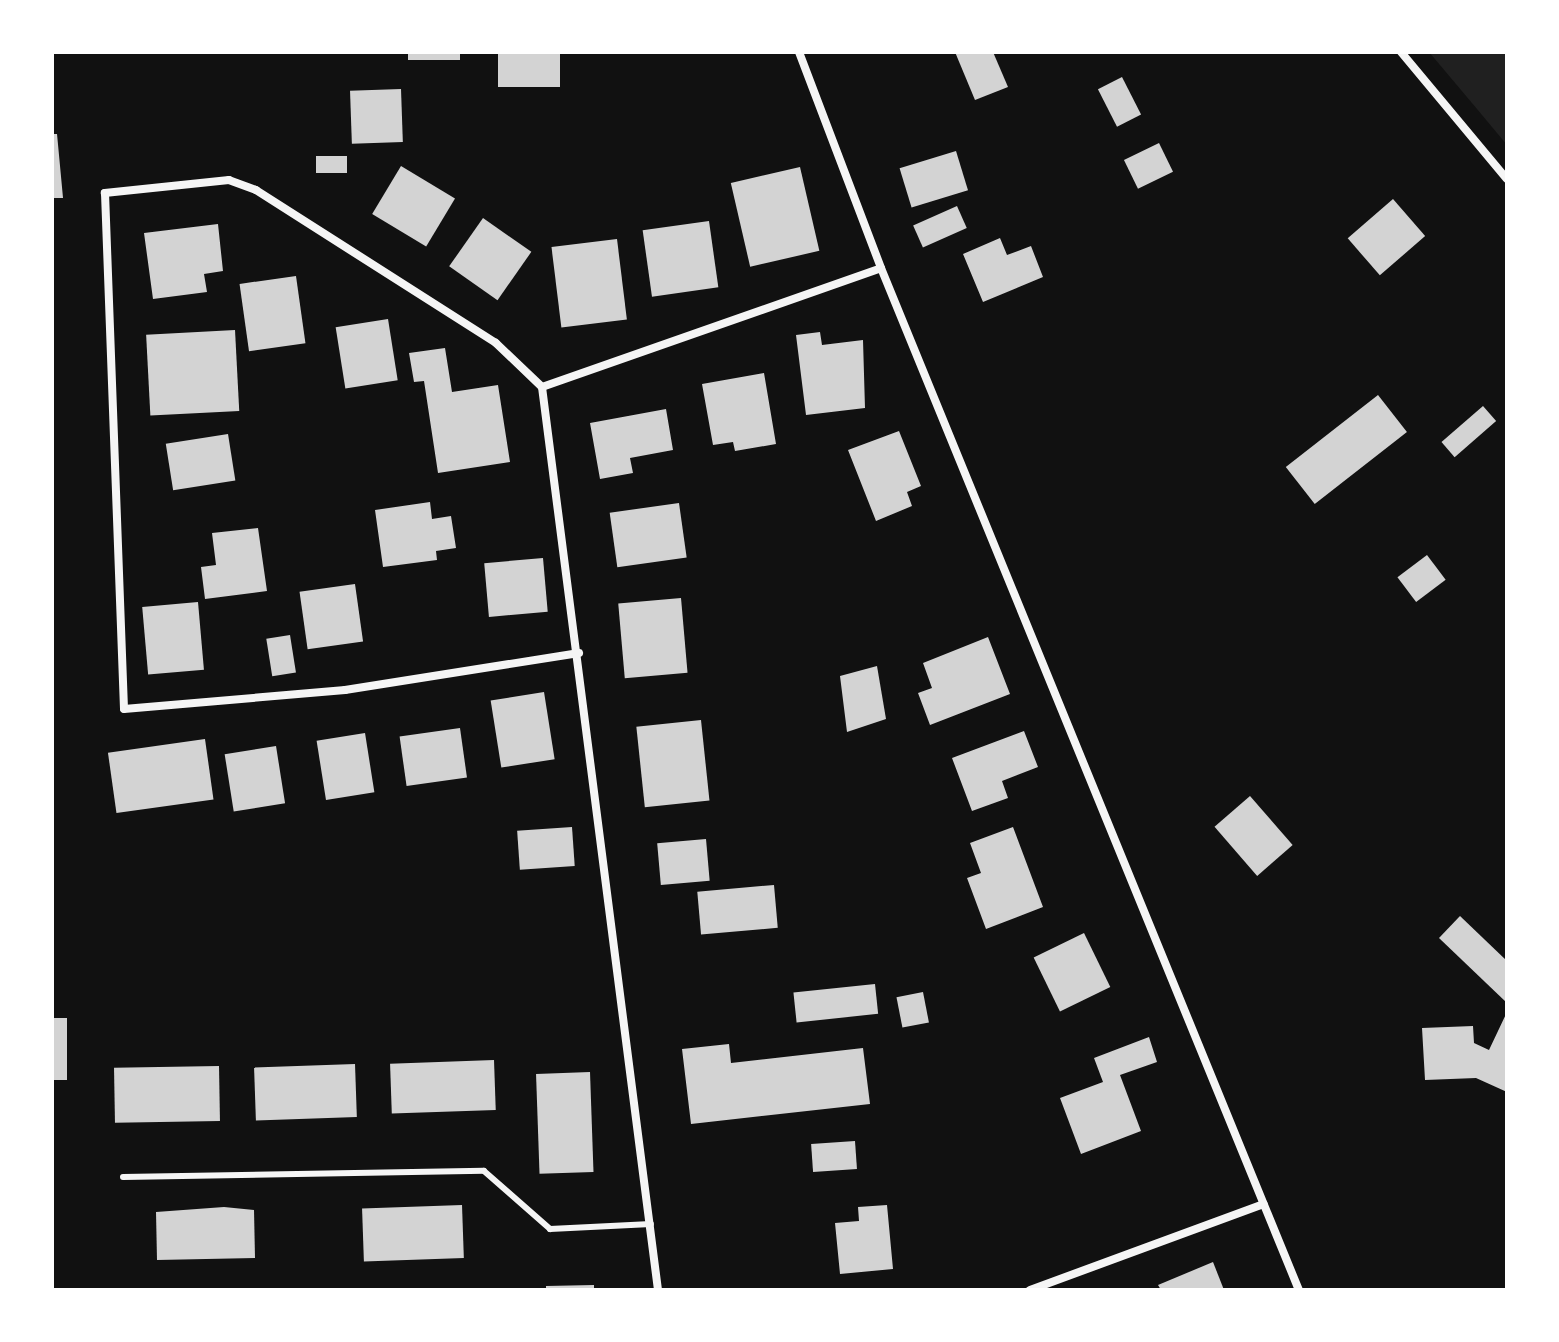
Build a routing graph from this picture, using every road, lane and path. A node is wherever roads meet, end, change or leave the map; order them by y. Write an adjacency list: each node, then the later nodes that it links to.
1 (799, 52): 4 (street)
2 (1401, 52): 3 (street)
3 (1507, 179)
4 (881, 268): 5 (street); 8 (street)
5 (542, 387): 6 (street); 6 (street)
6 (579, 653): 9 (street)
7 (123, 1177): 9 (lane)
8 (1264, 1204): 11 (street); 12 (street)
9 (651, 1224): 10 (street)
10 (658, 1290)
11 (1030, 1290)
12 (1299, 1290)

